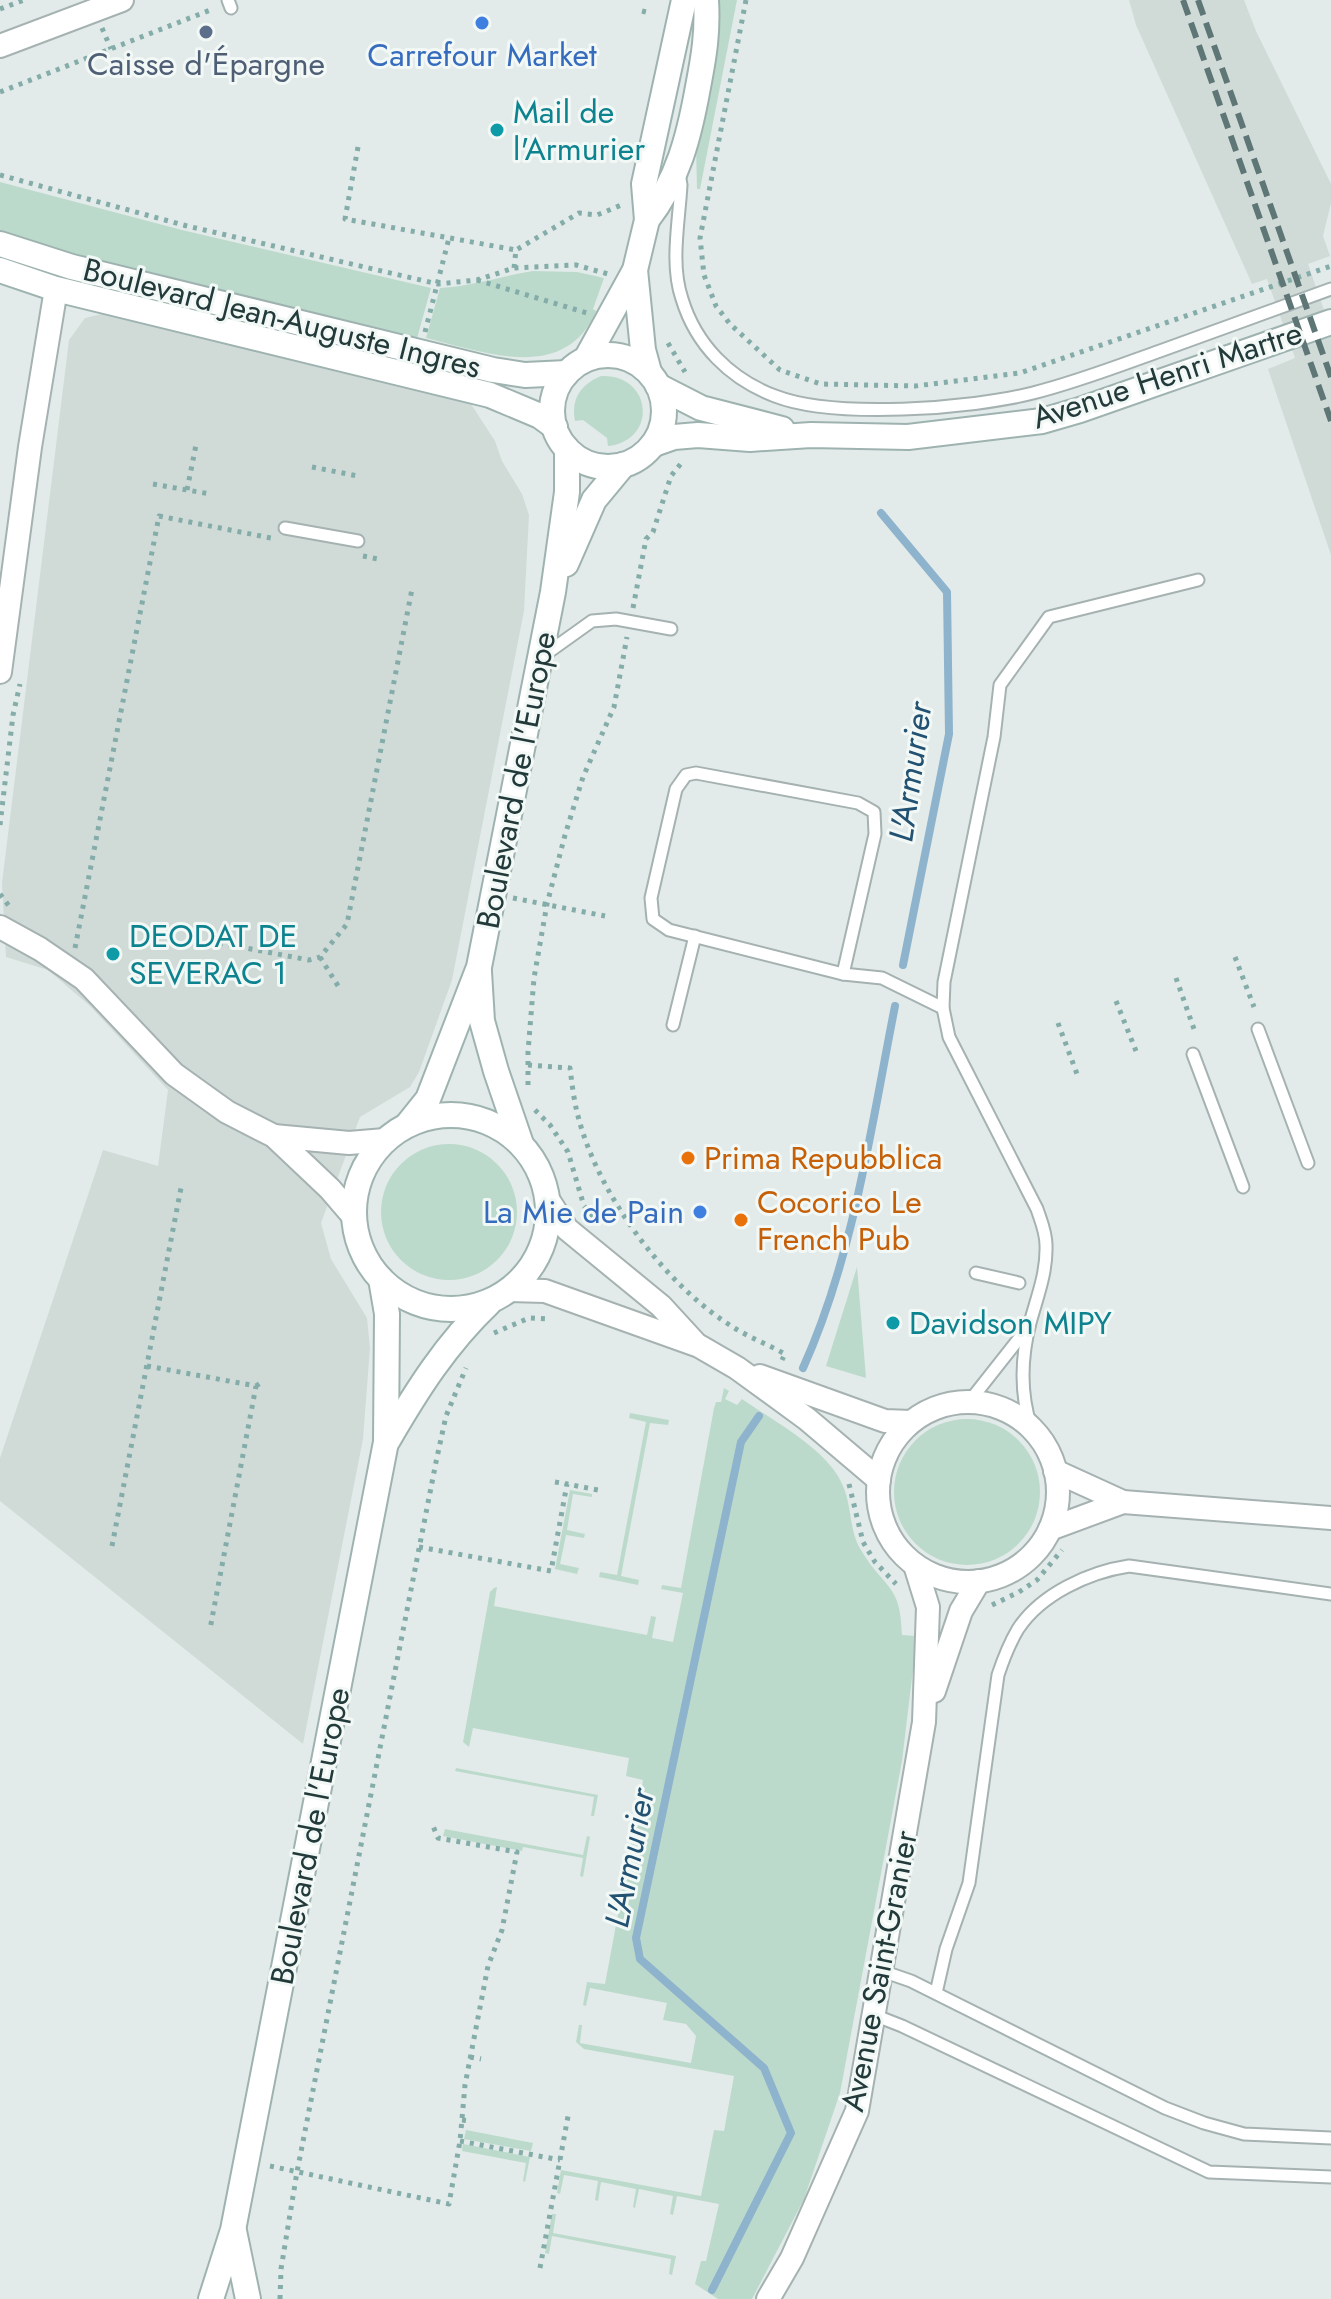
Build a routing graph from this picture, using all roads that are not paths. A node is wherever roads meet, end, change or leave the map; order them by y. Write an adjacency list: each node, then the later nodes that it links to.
1 (122, 0): 4 (street)
2 (684, 0): 6 (main road)
3 (706, 0): 5 (main road)
4 (0, 46)
5 (678, 169): 6 (main road); 11 (lane)
6 (647, 220): 9 (main road)
7 (0, 244): 13 (main road, Boulevard Jean-Auguste Ingres)
8 (0, 270): 10 (main road, Boulevard Jean-Auguste Ingres)
9 (635, 270): 13 (main road); 14 (main road)
10 (56, 289): 15 (main road, Boulevard Jean-Auguste Ingres); 26 (street)
11 (1331, 289)
12 (1331, 322): 16 (main road, Avenue Henri Martre)
13 (576, 366): 14 (main road); 15 (main road)
14 (654, 379): 16 (main road, Avenue Henri Martre); 17 (main road)
15 (555, 427): 18 (main road)
16 (811, 435): 17 (main road, Avenue Henri Martre)
17 (654, 444): 19 (main road)
18 (567, 449): 19 (main road); 23 (main road, Boulevard de l'Europe)
19 (623, 465): 23 (main road, Boulevard de l'Europe)
20 (284, 534): 21 (lane)
21 (358, 541)
22 (1198, 580): 31 (lane)
23 (553, 592): 25 (main road, Boulevard de l'Europe)
24 (671, 629): 25 (lane)
25 (540, 658): 29 (main road, Boulevard de l'Europe)
26 (11, 672)
27 (0, 927): 36 (street)
28 (695, 936): 30 (lane); 30 (lane); 32 (lane)
29 (479, 967): 35 (main road, Boulevard de l'Europe); 38 (main road, Boulevard de l'Europe)
30 (843, 974): 31 (lane)
31 (943, 1008): 47 (lane)
32 (673, 1025)
33 (1258, 1029): 39 (lane)
34 (1193, 1054): 40 (lane)
35 (408, 1124): 37 (main road, Boulevard de l'Europe); 38 (main road, Boulevard de l'Europe)
36 (274, 1136): 37 (street); 42 (street)
37 (385, 1140): 42 (main road, Boulevard de l'Europe)
38 (521, 1144): 41 (main road, Boulevard de l'Europe)
39 (1308, 1163)
40 (1243, 1187)
41 (547, 1198): 46 (main road, Boulevard de l'Europe); 48 (street)
42 (354, 1217): 44 (main road, Boulevard de l'Europe)
43 (976, 1273): 45 (lane)
44 (381, 1279): 46 (main road, Boulevard de l'Europe); 53 (main road, Boulevard de l'Europe)
45 (1019, 1283)
46 (500, 1295): 48 (street); 53 (main road, Boulevard de l'Europe)
47 (1030, 1325): 50 (lane); 52 (lane)
48 (699, 1346): 49 (street)
49 (737, 1368): 51 (street); 55 (street)
50 (969, 1402): 51 (street); 52 (street)
51 (911, 1422): 55 (street)
52 (1031, 1427): 54 (street)
53 (386, 1442): 68 (main road, Boulevard de l'Europe)
54 (1055, 1471): 56 (street); 58 (street)
55 (879, 1480): 59 (street)
56 (1123, 1502): 57 (street); 58 (street)
57 (1331, 1518)
58 (1059, 1536): 60 (street)
59 (915, 1565): 60 (street); 62 (street, Avenue Saint-Granier)
60 (979, 1581): 62 (street, Avenue Saint-Granier)
61 (1331, 1594): 64 (lane)
62 (924, 1722): 63 (street, Avenue Saint-Granier)
63 (882, 1971): 64 (lane); 65 (street, Avenue Saint-Granier)
64 (936, 1993): 66 (lane)
65 (874, 2015): 67 (lane); 71 (street, Avenue Saint-Granier)
66 (1331, 2138)
67 (1331, 2177)
68 (233, 2230): 69 (main road, Boulevard de l'Europe); 70 (main road, Boulevard de l'Europe)
69 (211, 2299)
70 (248, 2299)
71 (768, 2299)

